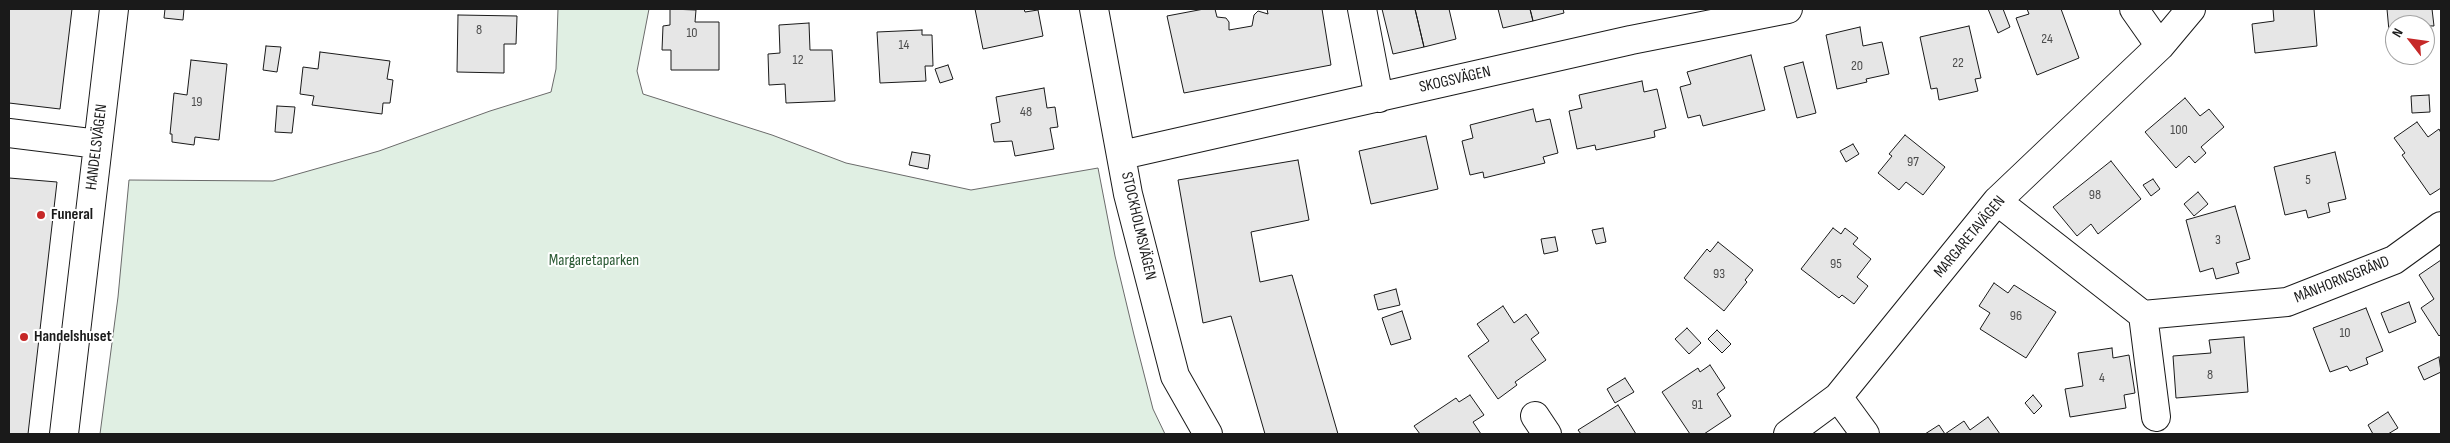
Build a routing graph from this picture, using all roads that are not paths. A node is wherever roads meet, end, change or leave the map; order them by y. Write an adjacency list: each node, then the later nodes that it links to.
1 (114, 9): 11 (street, HANDELSVÄGEN)
2 (1094, 9): 12 (street, STOCKHOLMSVÄGEN)
3 (1362, 9): 9 (street)
4 (1788, 9): 7 (street, SKOGSVÄGEN)
5 (2134, 9): 8 (street)
6 (2191, 9): 8 (street, MARGARETAVÄGEN)
7 (1759, 12): 9 (street, SKOGSVÄGEN)
8 (2160, 46): 13 (street, MARGARETAVÄGEN)
9 (1378, 98): 12 (street, SKOGSVÄGEN)
10 (9, 133): 11 (street)
11 (98, 144): 18 (street, HANDELSVÄGEN)
12 (1122, 155): 19 (street, STOCKHOLMSVÄGEN)
13 (1997, 201): 15 (street); 16 (street, MARGARETAVÄGEN)
14 (2441, 226): 15 (street, MÅNHORNSGRÄND)
15 (2142, 315): 17 (street)
16 (1838, 397): 20 (street, MARGARETAVÄGEN); 21 (street)
17 (2156, 417)
18 (64, 434)
19 (1208, 434)
20 (1788, 434)
21 (1865, 434)

